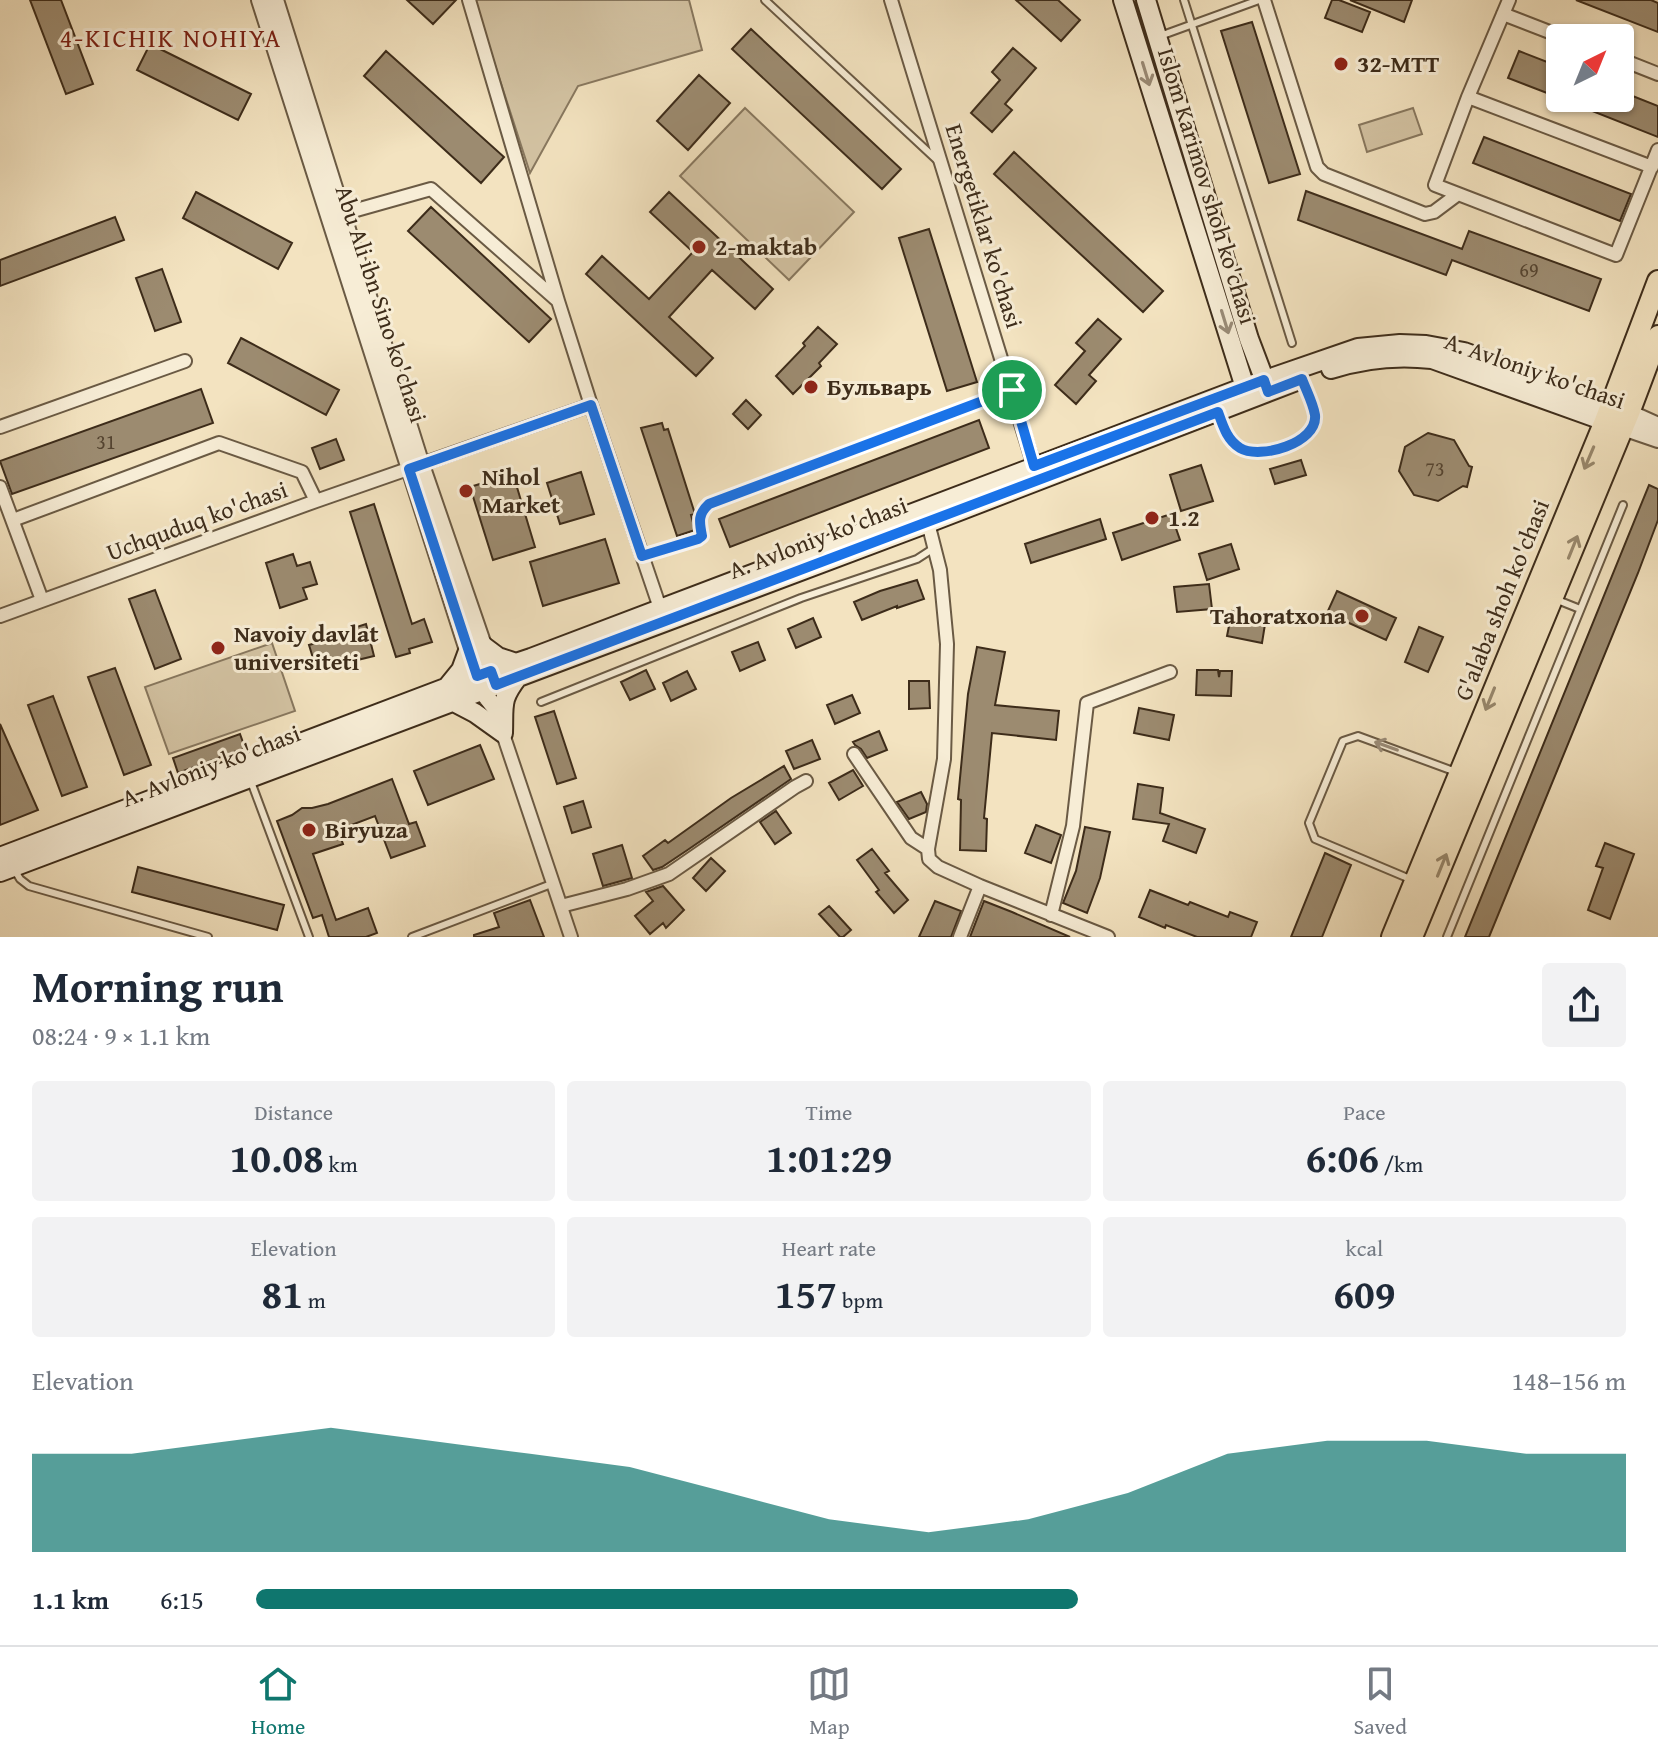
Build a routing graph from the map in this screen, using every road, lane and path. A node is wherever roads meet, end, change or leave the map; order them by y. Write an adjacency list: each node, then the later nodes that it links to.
1 (260, 0): 22 (street, Abu Ali ibn Sino ko'chasi)
2 (275, 0): 22 (street, Abu Ali ibn Sino ko'chasi)
3 (469, 0): 24 (street)
4 (765, 0): 19 (lane)
5 (891, 0): 19 (street, Energetiklar ko'chasi)
6 (1123, 0): 31 (main road, Islom Karimov shoh ko'chasi, one-way to 31)
7 (1146, 0): 14 (main road, Islom Karimov shoh ko'chasi)
8 (1184, 0): 12 (lane)
9 (1262, 0): 12 (lane); 21 (street)
10 (1509, 0): 11 (street)
11 (1503, 14): 13 (street); 17 (street)
12 (1192, 25): 14 (lane); 26 (lane)
13 (1546, 31)
14 (1157, 37): 29 (main road, Islom Karimov shoh ko'chasi)
15 (1634, 65): 16 (street)
16 (1658, 74)
17 (1468, 97): 20 (street); 21 (street)
18 (1658, 150): 20 (street)
19 (942, 164): 30 (street, Energetiklar ko'chasi)
20 (1652, 167): 21 (street)
21 (1458, 194)
22 (335, 216): 24 (street); 39 (street, Abu Ali ibn Sino ko'chasi)
23 (1658, 281): 34 (main road, G'alaba shoh ko'chasi)
24 (558, 301): 32 (street)
25 (1658, 336): 34 (main road, G'alaba shoh ko'chasi)
26 (1292, 343)
27 (185, 361): 36 (street)
28 (1302, 379): 29 (main road, A. Avloniy ko'chasi); 33 (lane); 34 (main road, A. Avloniy ko'chasi)
29 (1266, 386): 31 (main road, A. Avloniy ko'chasi); 34 (main road, A. Avloniy ko'chasi)
30 (1012, 390): 38 (street, Energetiklar ko'chasi); 46 (lane)
31 (1247, 393): 33 (main road, A. Avloniy ko'chasi); 38 (main road, A. Avloniy ko'chasi)
32 (591, 405): 39 (street, Uchquduq ko'chasi); 46 (street)
33 (1218, 412): 44 (main road, A. Avloniy ko'chasi)
34 (1617, 417): 35 (street, A. Avloniy ko'chasi); 37 (street, A. Avloniy ko'chasi); 47 (main road, G'alaba shoh ko'chasi, one-way to 34); 64 (main road, G'alaba shoh ko'chasi, one-way to 64)
35 (1658, 426)
36 (0, 427)
37 (1658, 439)
38 (1034, 466): 49 (main road, A. Avloniy ko'chasi)
39 (415, 467): 41 (street, Uchquduq ko'chasi); 52 (street, Abu Ali ibn Sino ko'chasi)
40 (0, 487): 43 (street)
41 (316, 501): 43 (street); 48 (street, Uchquduq ko'chasi)
42 (1623, 505): 50 (lane)
43 (13, 520): 48 (street)
44 (928, 523): 45 (street); 53 (main road, A. Avloniy ko'chasi)
45 (934, 548): 57 (lane); 68 (street)
46 (642, 556): 49 (street)
47 (1552, 598): 50 (lane); 59 (main road, G'alaba shoh ko'chasi)
48 (42, 600): 51 (street, Uchquduq ko'chasi)
49 (660, 608): 53 (main road, A. Avloniy ko'chasi)
50 (1580, 609): 83 (lane)
51 (0, 616)
52 (475, 648): 53 (main road); 55 (street, Abu Ali ibn Sino ko'chasi); 56 (main road)
53 (517, 670): 55 (main road, A. Avloniy ko'chasi); 60 (main road)
54 (1170, 672): 74 (street)
55 (486, 681): 56 (main road, A. Avloniy ko'chasi); 58 (street, Abu Ali ibn Sino ko'chasi)
56 (450, 694): 60 (main road); 63 (main road, A. Avloniy ko'chasi)
57 (541, 702)
58 (496, 709): 60 (street, Abu Ali ibn Sino ko'chasi)
59 (1500, 725): 61 (lane); 67 (main road, G'alaba shoh ko'chasi)
60 (503, 733): 71 (street, Abu Ali ibn Sino ko'chasi)
61 (1499, 753)
62 (854, 754): 68 (street)
63 (247, 771): 69 (main road, A. Avloniy ko'chasi); 76 (lane)
64 (1459, 774): 70 (main road, G'alaba shoh ko'chasi); 70 (lane, one-way to 70)
65 (806, 781): 73 (street)
66 (1485, 786): 67 (lane)
67 (1465, 808): 82 (main road, G'alaba shoh ko'chasi, one-way to 67)
68 (928, 849): 72 (street)
69 (6, 863): 75 (lane)
70 (1415, 881): 81 (main road, G'alaba shoh ko'chasi)
71 (554, 883): 73 (street, Abu Ali ibn Sino ko'chasi); 77 (lane)
72 (980, 886): 74 (street); 79 (street)
73 (561, 906): 78 (street, Abu Ali ibn Sino ko'chasi)
74 (1051, 915): 80 (street)
75 (208, 937)
76 (309, 937)
77 (412, 937)
78 (571, 937)
79 (960, 937)
80 (1108, 937)
81 (1392, 937)
82 (1412, 937)
83 (1447, 937)

